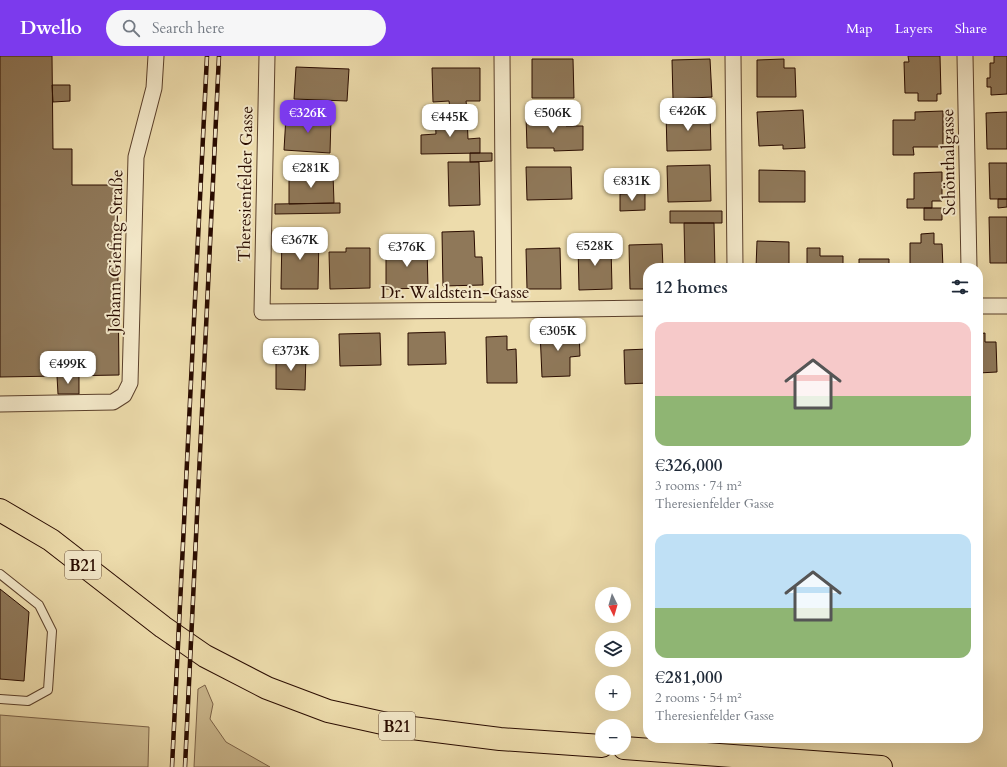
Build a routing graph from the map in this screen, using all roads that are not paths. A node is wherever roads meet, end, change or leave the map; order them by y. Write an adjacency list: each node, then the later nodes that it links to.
1 (156, 56): 13 (street, Johann Giefing-Straße)
2 (267, 56): 12 (street, Theresienfelder Gasse)
3 (502, 56): 11 (street)
4 (733, 56): 6 (street)
5 (965, 56): 7 (street, Schönthalgasse)
6 (735, 263)
7 (969, 263)
8 (983, 306): 9 (street)
9 (1007, 306)
10 (643, 308): 11 (street, Dr. Waldstein-Gasse)
11 (504, 310): 12 (street, Dr. Waldstein-Gasse)
12 (262, 312)
13 (0, 404)
14 (0, 510): 17 (main road, B21)
15 (0, 574): 16 (lane)
16 (0, 699)
17 (595, 746)
18 (631, 749): 19 (main road)
19 (881, 767)

